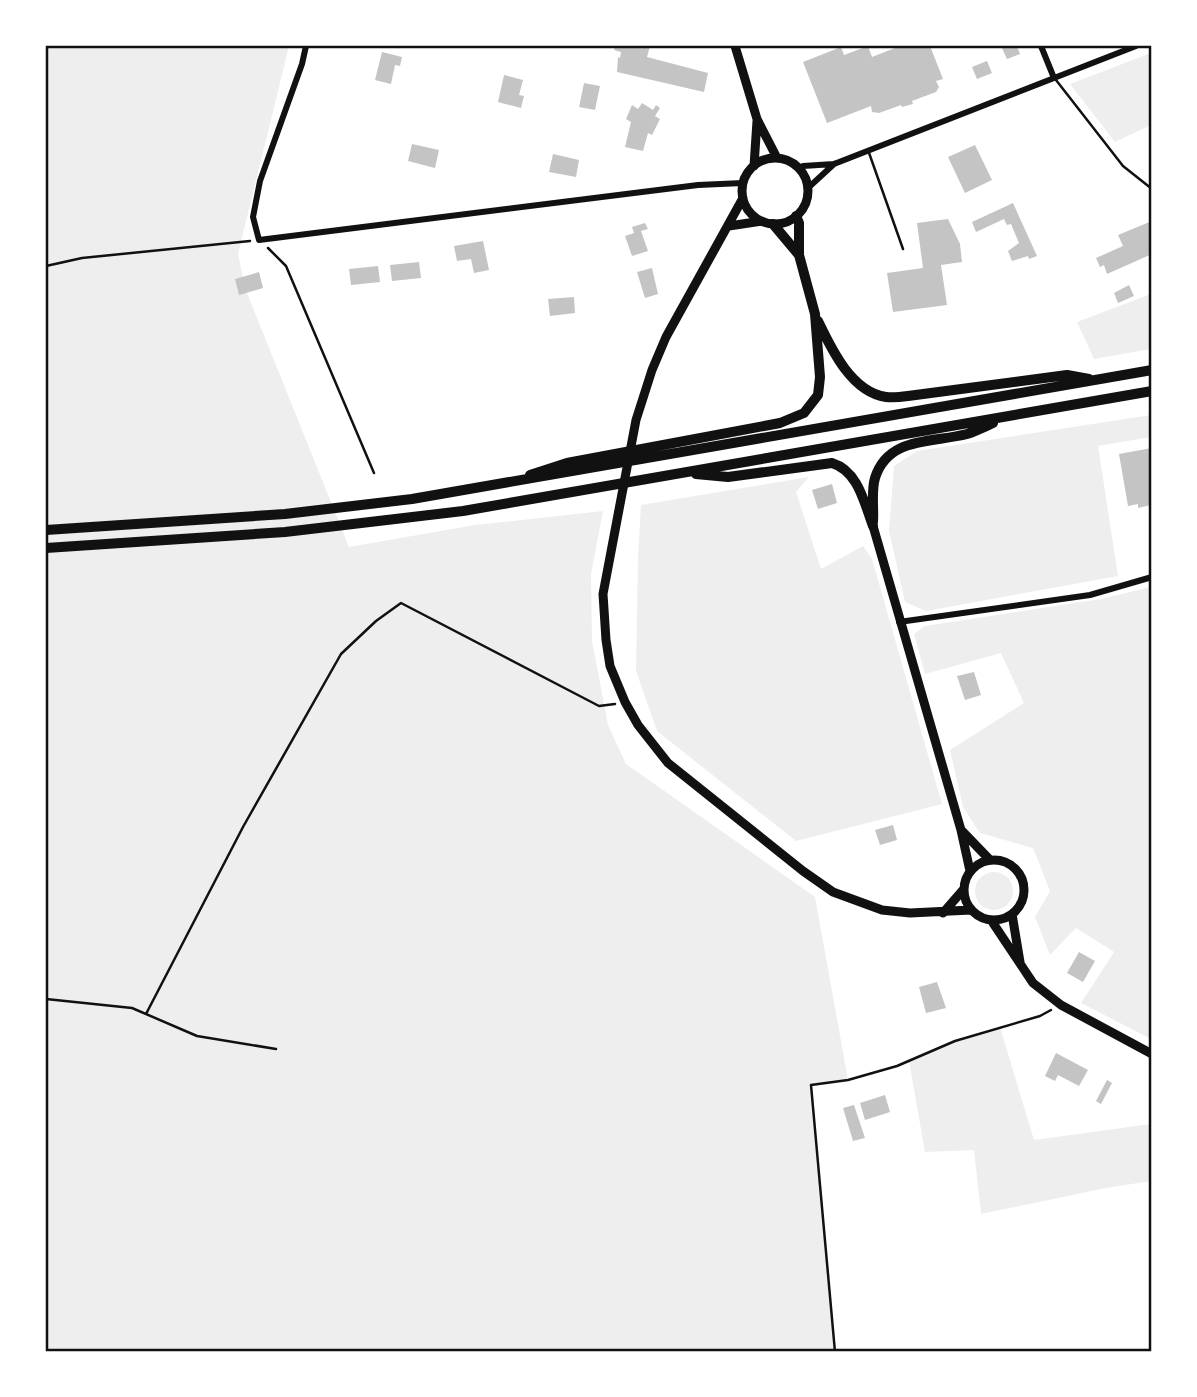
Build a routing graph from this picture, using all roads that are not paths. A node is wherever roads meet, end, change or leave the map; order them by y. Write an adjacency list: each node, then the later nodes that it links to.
1 (306, 46): 12 (street)
2 (735, 46): 6 (main road)
3 (1041, 46): 5 (street)
4 (1136, 46): 5 (street)
5 (1054, 78): 7 (street); 14 (lane)
6 (757, 119): 8 (main road); 10 (main road)
7 (868, 150): 9 (street); 20 (lane)
8 (777, 158): 10 (main road); 11 (main road)
9 (834, 163): 11 (street); 13 (street)
10 (754, 166): 12 (main road)
11 (799, 169): 13 (main road)
12 (743, 183): 15 (main road)
13 (808, 188): 16 (main road)
14 (1152, 188)
15 (743, 198): 17 (main road); 19 (main road)
16 (796, 216): 18 (main road); 21 (highway)
17 (762, 221): 18 (main road); 19 (main road)
18 (773, 224): 21 (highway)
19 (729, 226): 39 (main road)
20 (904, 249)
21 (799, 255): 22 (highway)
22 (815, 314): 24 (highway); 28 (highway)
23 (1152, 370): 24 (highway)
24 (1095, 380): 28 (highway)
25 (1152, 391): 26 (highway)
26 (1011, 415): 27 (highway); 29 (highway)
27 (679, 473): 29 (highway); 31 (highway)
28 (490, 487): 30 (highway)
29 (873, 526): 33 (main road)
30 (46, 530)
31 (46, 548)
32 (1152, 577): 33 (street)
33 (900, 622): 34 (main road)
34 (961, 830): 35 (main road); 36 (main road)
35 (990, 860): 36 (main road); 40 (main road)
36 (970, 871): 37 (main road)
37 (963, 890): 38 (main road); 39 (main road)
38 (971, 910): 39 (main road); 41 (main road)
39 (943, 913)
40 (1012, 914): 41 (main road); 42 (main road)
41 (991, 920): 42 (main road)
42 (1021, 967): 43 (main road)
43 (1152, 1054)

